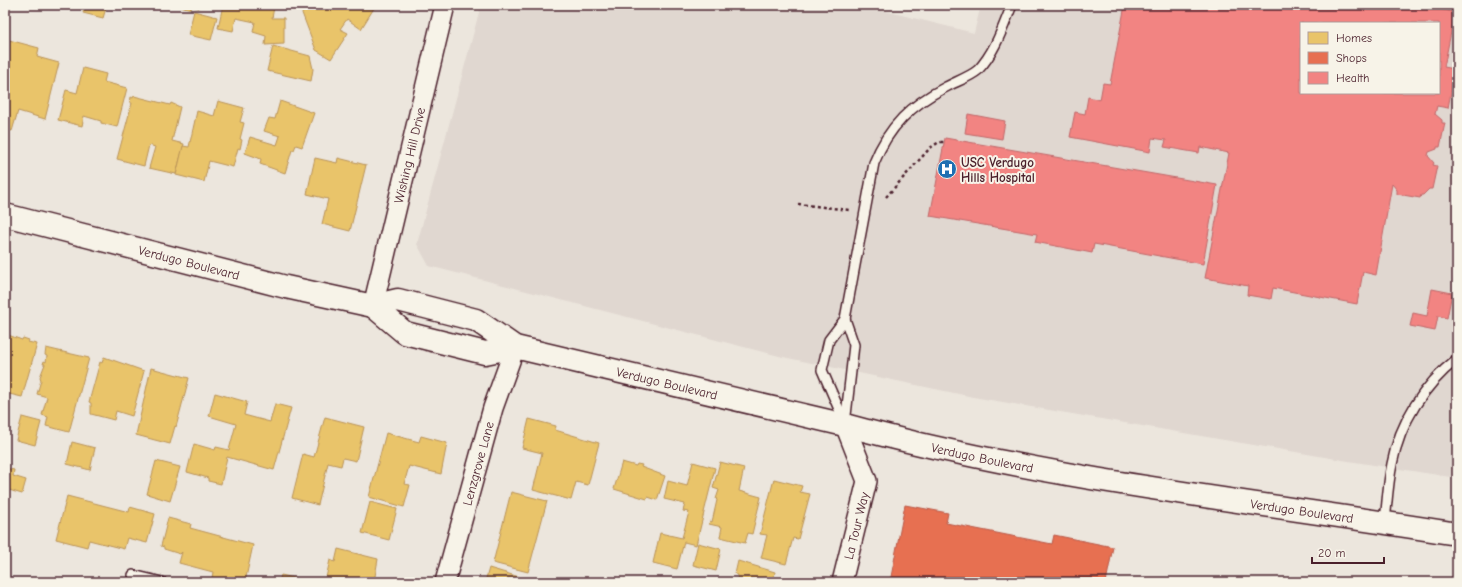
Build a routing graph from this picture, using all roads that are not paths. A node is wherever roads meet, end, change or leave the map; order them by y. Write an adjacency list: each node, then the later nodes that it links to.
1 (445, 5): 4 (street, Wishing Hill Drive)
2 (1012, 5): 5 (lane)
3 (5, 215): 4 (main road, Verdugo Boulevard)
4 (373, 306): 6 (main road, Verdugo Boulevard); 6 (main road, Verdugo Boulevard)
5 (844, 320): 8 (lane); 8 (lane)
6 (515, 347): 8 (main road, Verdugo Boulevard); 13 (street, Lenzgrove Lane)
7 (1457, 359): 9 (lane)
8 (845, 425): 9 (main road, Verdugo Boulevard); 14 (street, La Tour Way)
9 (1385, 522): 10 (main road, Verdugo Boulevard)
10 (1457, 534)
11 (133, 575): 12 (lane)
12 (162, 582)
13 (445, 582)
14 (842, 582)

